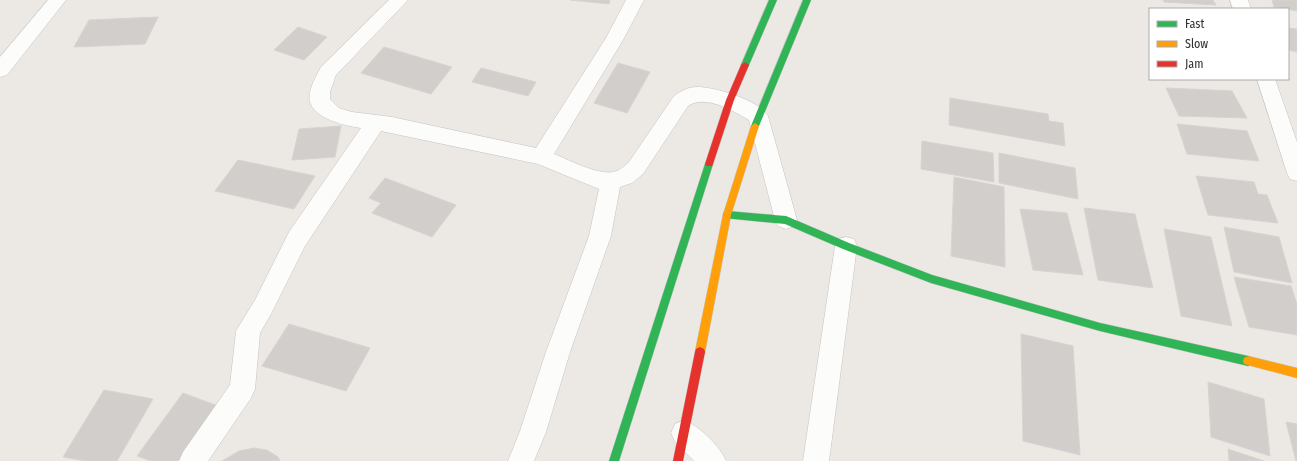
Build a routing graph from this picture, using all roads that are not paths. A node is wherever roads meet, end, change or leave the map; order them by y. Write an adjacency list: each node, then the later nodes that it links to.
1 (57, 0): 6 (street)
2 (399, 0): 10 (street)
3 (635, 0): 12 (street)
4 (774, 0): 8 (main road)
5 (807, 0): 9 (main road)
6 (0, 70)
7 (1266, 80): 11 (street)
8 (730, 100): 9 (street); 14 (street); 22 (main road)
9 (758, 116): 15 (main road); 16 (street)
10 (376, 122): 12 (street); 20 (street)
11 (1291, 139): 13 (street)
12 (541, 157): 14 (street)
13 (1297, 173)
14 (611, 181): 21 (street)
15 (727, 215): 16 (main road); 19 (main road)
16 (786, 220): 17 (main road)
17 (846, 246): 18 (main road); 25 (street)
18 (1297, 373)
19 (684, 433): 23 (main road); 24 (street)
20 (192, 461)
21 (521, 461)
22 (614, 461)
23 (678, 461)
24 (713, 461)
25 (816, 461)

